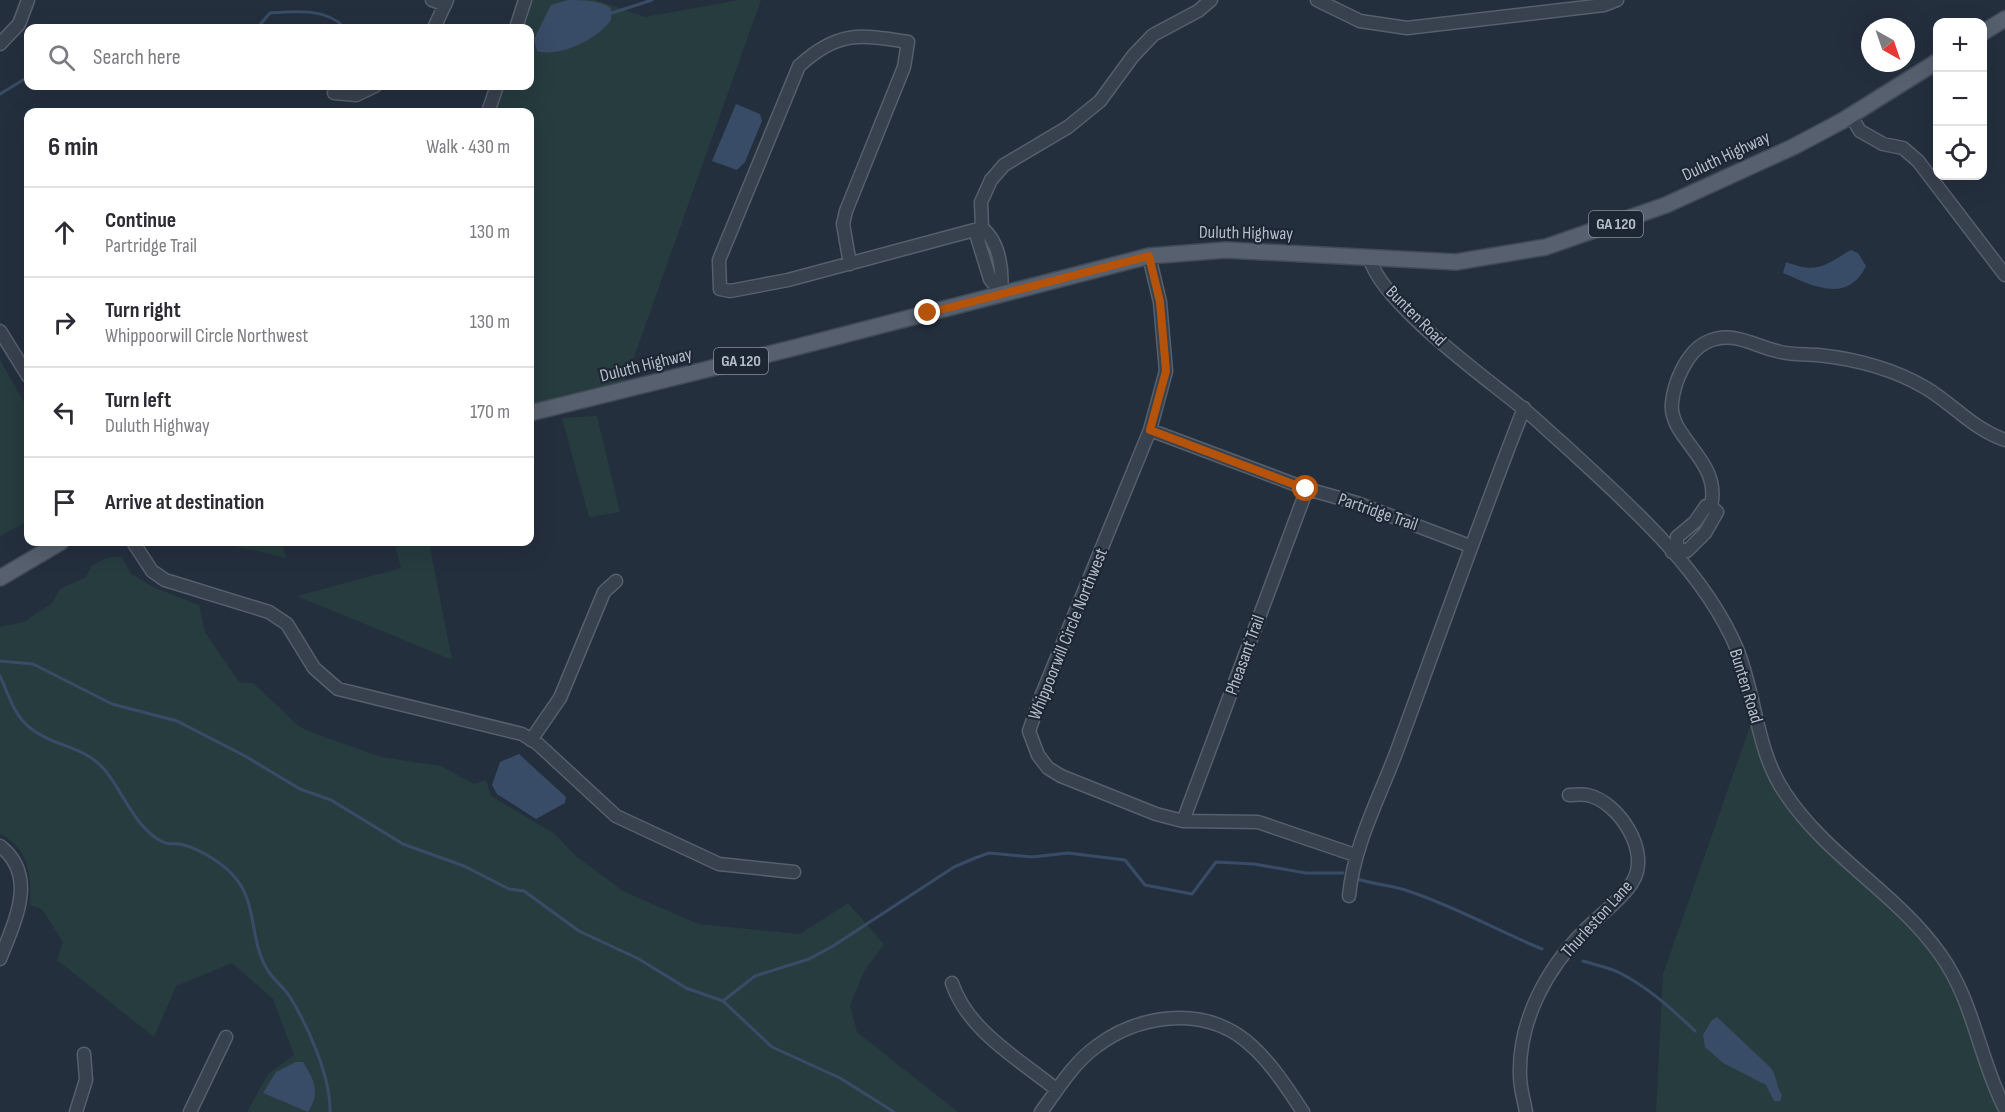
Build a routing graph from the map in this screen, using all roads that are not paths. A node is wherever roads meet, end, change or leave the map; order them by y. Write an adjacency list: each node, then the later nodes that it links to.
1 (28, 0): 12 (street)
2 (432, 0): 7 (street)
3 (525, 0): 10 (street)
4 (1211, 0): 19 (street)
5 (1317, 0): 6 (street)
6 (1617, 0)
7 (446, 3): 9 (street)
8 (2005, 19): 11 (main road)
9 (436, 24)
10 (517, 24)
11 (1987, 30)
12 (0, 44)
13 (1933, 64): 18 (main road, Duluth Highway / GA 120)
14 (367, 90): 16 (street)
15 (496, 90): 17 (street)
16 (333, 93)
17 (489, 108)
18 (1851, 116): 21 (main road, Duluth Highway / GA 120); 23 (street)
19 (982, 228): 22 (street); 24 (street)
20 (1149, 256): 21 (main road, Duluth Highway / GA 120); 24 (main road, Duluth Highway / GA 120); 29 (street, Whippoorwill Circle Northwest)
21 (1370, 258): 27 (street, Bunten Road)
22 (850, 264): 22 (street)
23 (2005, 275)
24 (1001, 293): 28 (main road, Duluth Highway / GA 120)
25 (0, 331): 26 (street)
26 (24, 370)
27 (1524, 408): 37 (street); 38 (street, Bunten Road)
28 (534, 411)
29 (1150, 430): 31 (street, Partridge Trail); 43 (street, Whippoorwill Circle Northwest)
30 (2005, 440): 32 (street)
31 (1306, 489): 37 (street, Partridge Trail); 43 (street, Pheasant Trail)
32 (1712, 506): 33 (street); 34 (street)
33 (1697, 519): 34 (street); 38 (street)
34 (1709, 527): 38 (street)
35 (54, 546): 39 (main road)
36 (136, 546): 41 (street)
37 (1470, 546): 45 (street)
38 (1674, 550): 53 (street, Bunten Road)
39 (0, 578)
40 (616, 581): 41 (street)
41 (531, 740): 46 (street)
42 (1569, 795): 58 (street, Thurleston Lane)
43 (1183, 821): 45 (street, Whippoorwill Circle Northwest)
44 (0, 846): 48 (street)
45 (1355, 855): 47 (street)
46 (794, 872)
47 (1349, 896)
48 (0, 959)
49 (952, 982): 52 (street)
50 (226, 1037): 55 (street)
51 (84, 1054): 54 (street)
52 (1057, 1090): 56 (street); 57 (street)
53 (2005, 1109)
54 (76, 1112)
55 (190, 1112)
56 (1041, 1112)
57 (1303, 1112)
58 (1526, 1112)

